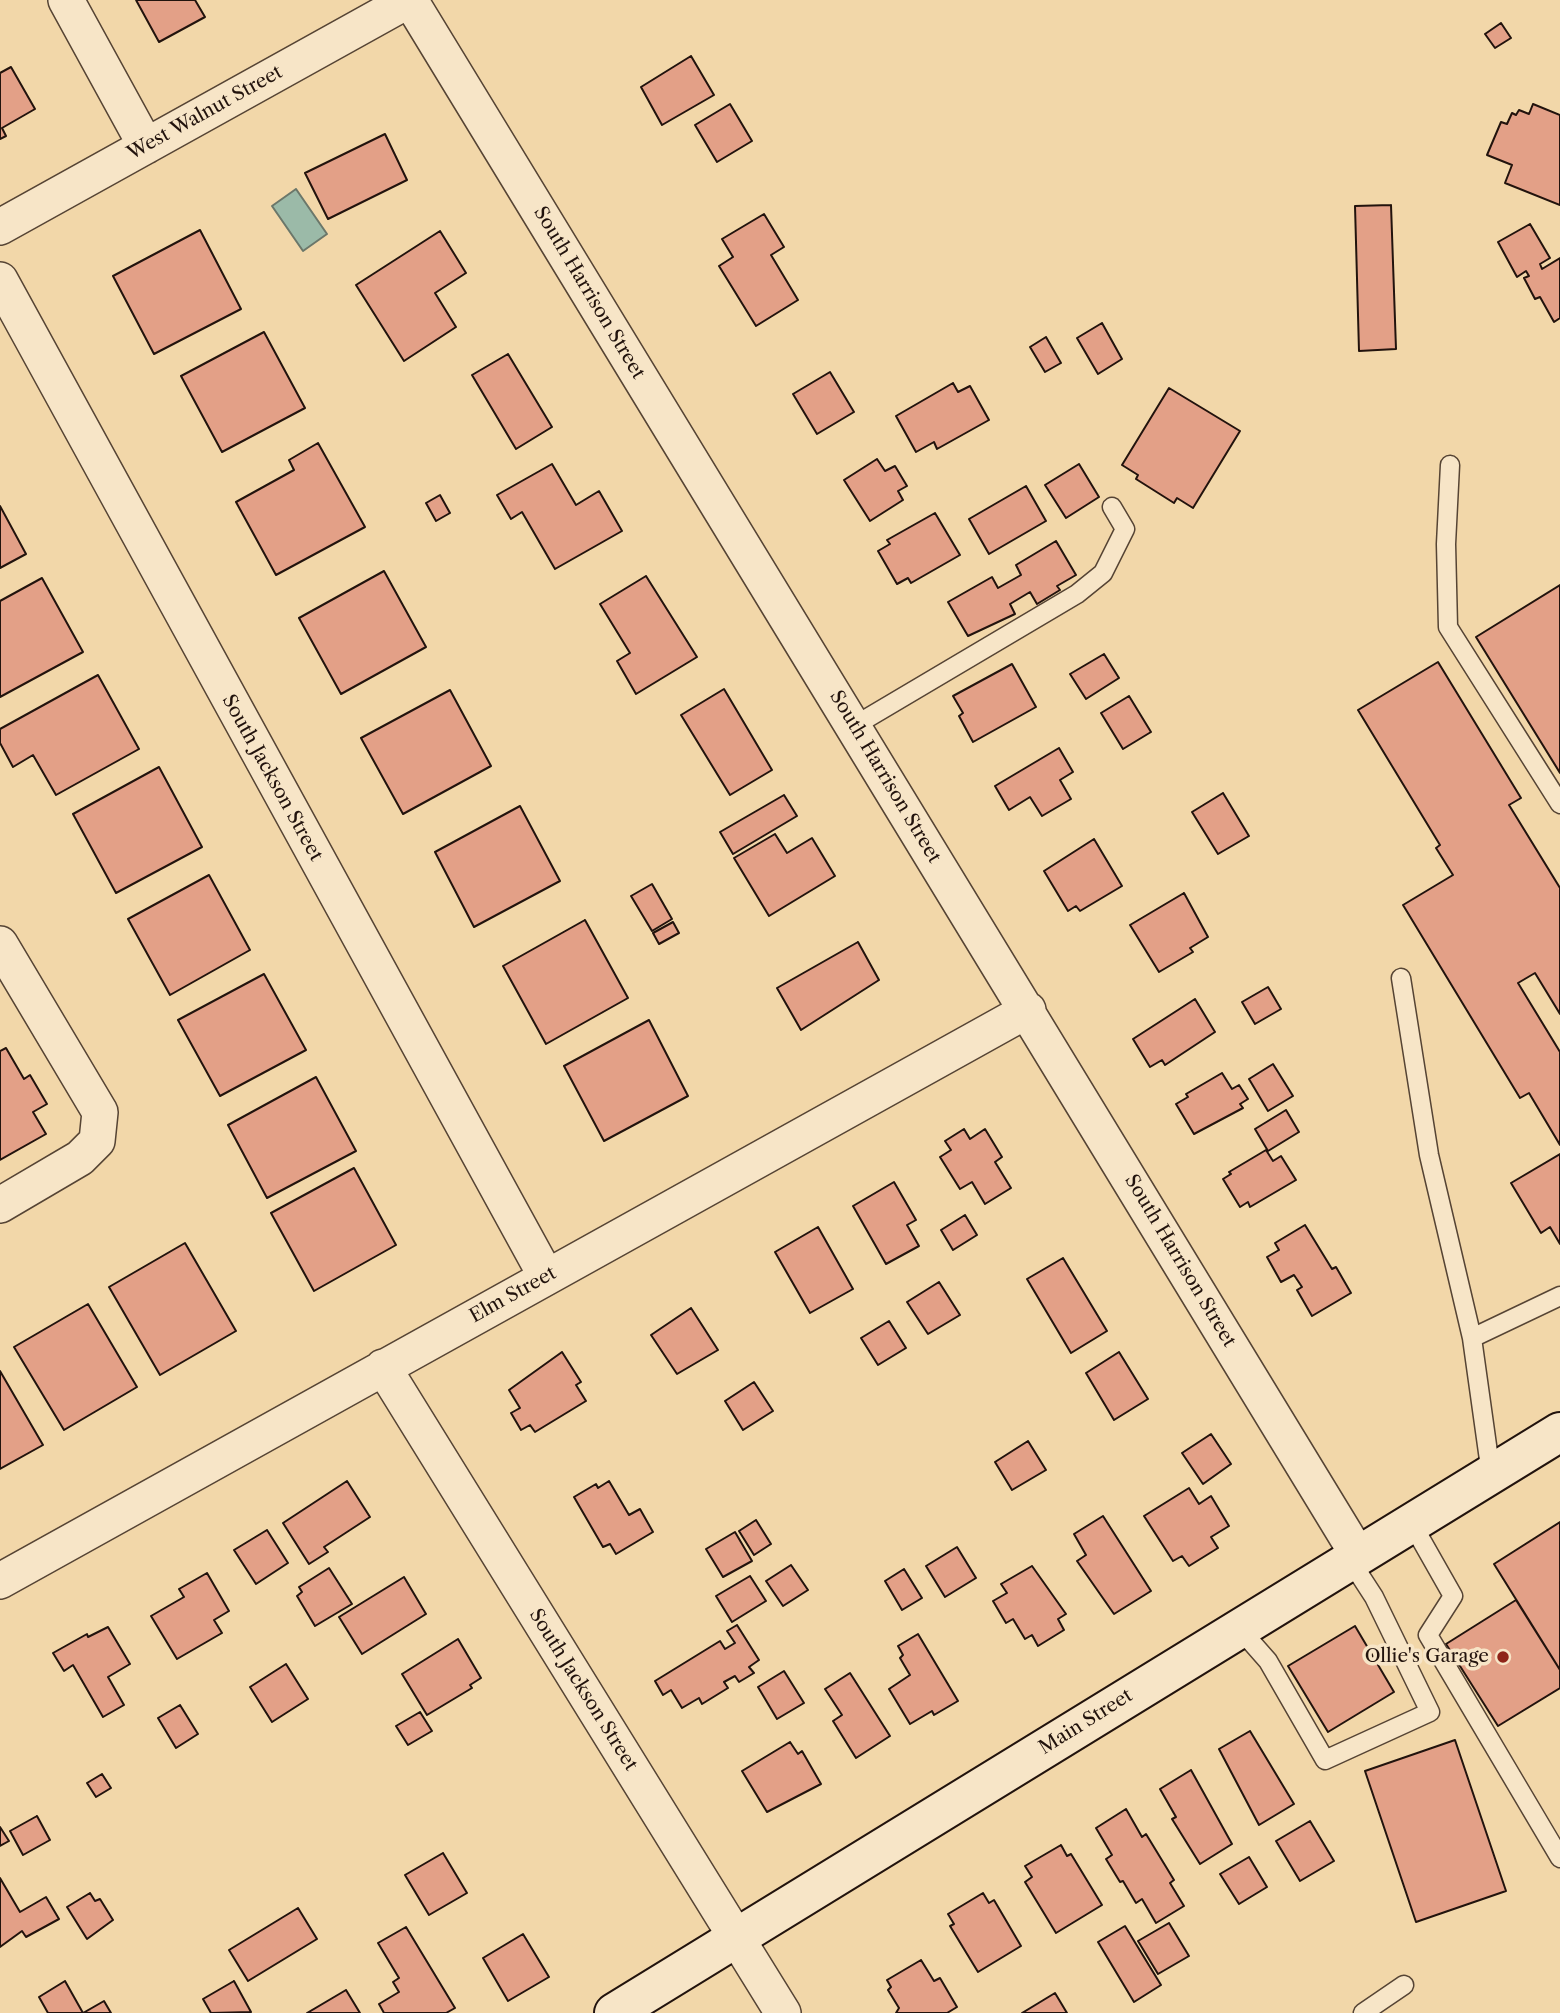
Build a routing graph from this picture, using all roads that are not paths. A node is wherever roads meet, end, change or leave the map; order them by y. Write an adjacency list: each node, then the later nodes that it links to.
1 (66, 0): 3 (street)
2 (410, 0): 3 (street, West Walnut Street); 8 (street, South Harrison Street)
3 (146, 146): 4 (street, West Walnut Street)
4 (0, 227)
5 (0, 280): 14 (street, South Jackson Street)
6 (1450, 465): 9 (lane)
7 (1112, 507): 8 (lane)
8 (854, 726): 12 (street, South Harrison Street)
9 (1560, 804)
10 (0, 944): 13 (street)
11 (1401, 978): 16 (lane)
12 (1028, 1010): 14 (street, Elm Street); 21 (street, South Harrison Street)
13 (0, 1205)
14 (546, 1276): 17 (street, Elm Street)
15 (1560, 1296): 16 (lane)
16 (1472, 1338): 19 (lane)
17 (383, 1367): 22 (street, Elm Street); 25 (street, South Jackson Street)
18 (1560, 1432): 19 (main road, Main Street)
19 (1491, 1474): 20 (main road, Main Street)
20 (1411, 1522): 21 (main road, Main Street); 24 (lane)
21 (1354, 1557): 23 (main road, Main Street); 23 (lane)
22 (0, 1581)
23 (1239, 1628): 25 (main road, Main Street)
24 (1560, 1858)
25 (736, 1938): 27 (main road, Main Street); 28 (street, South Jackson Street)
26 (1405, 1985): 29 (lane)
27 (614, 2013)
28 (783, 2013)
29 (1363, 2013)

